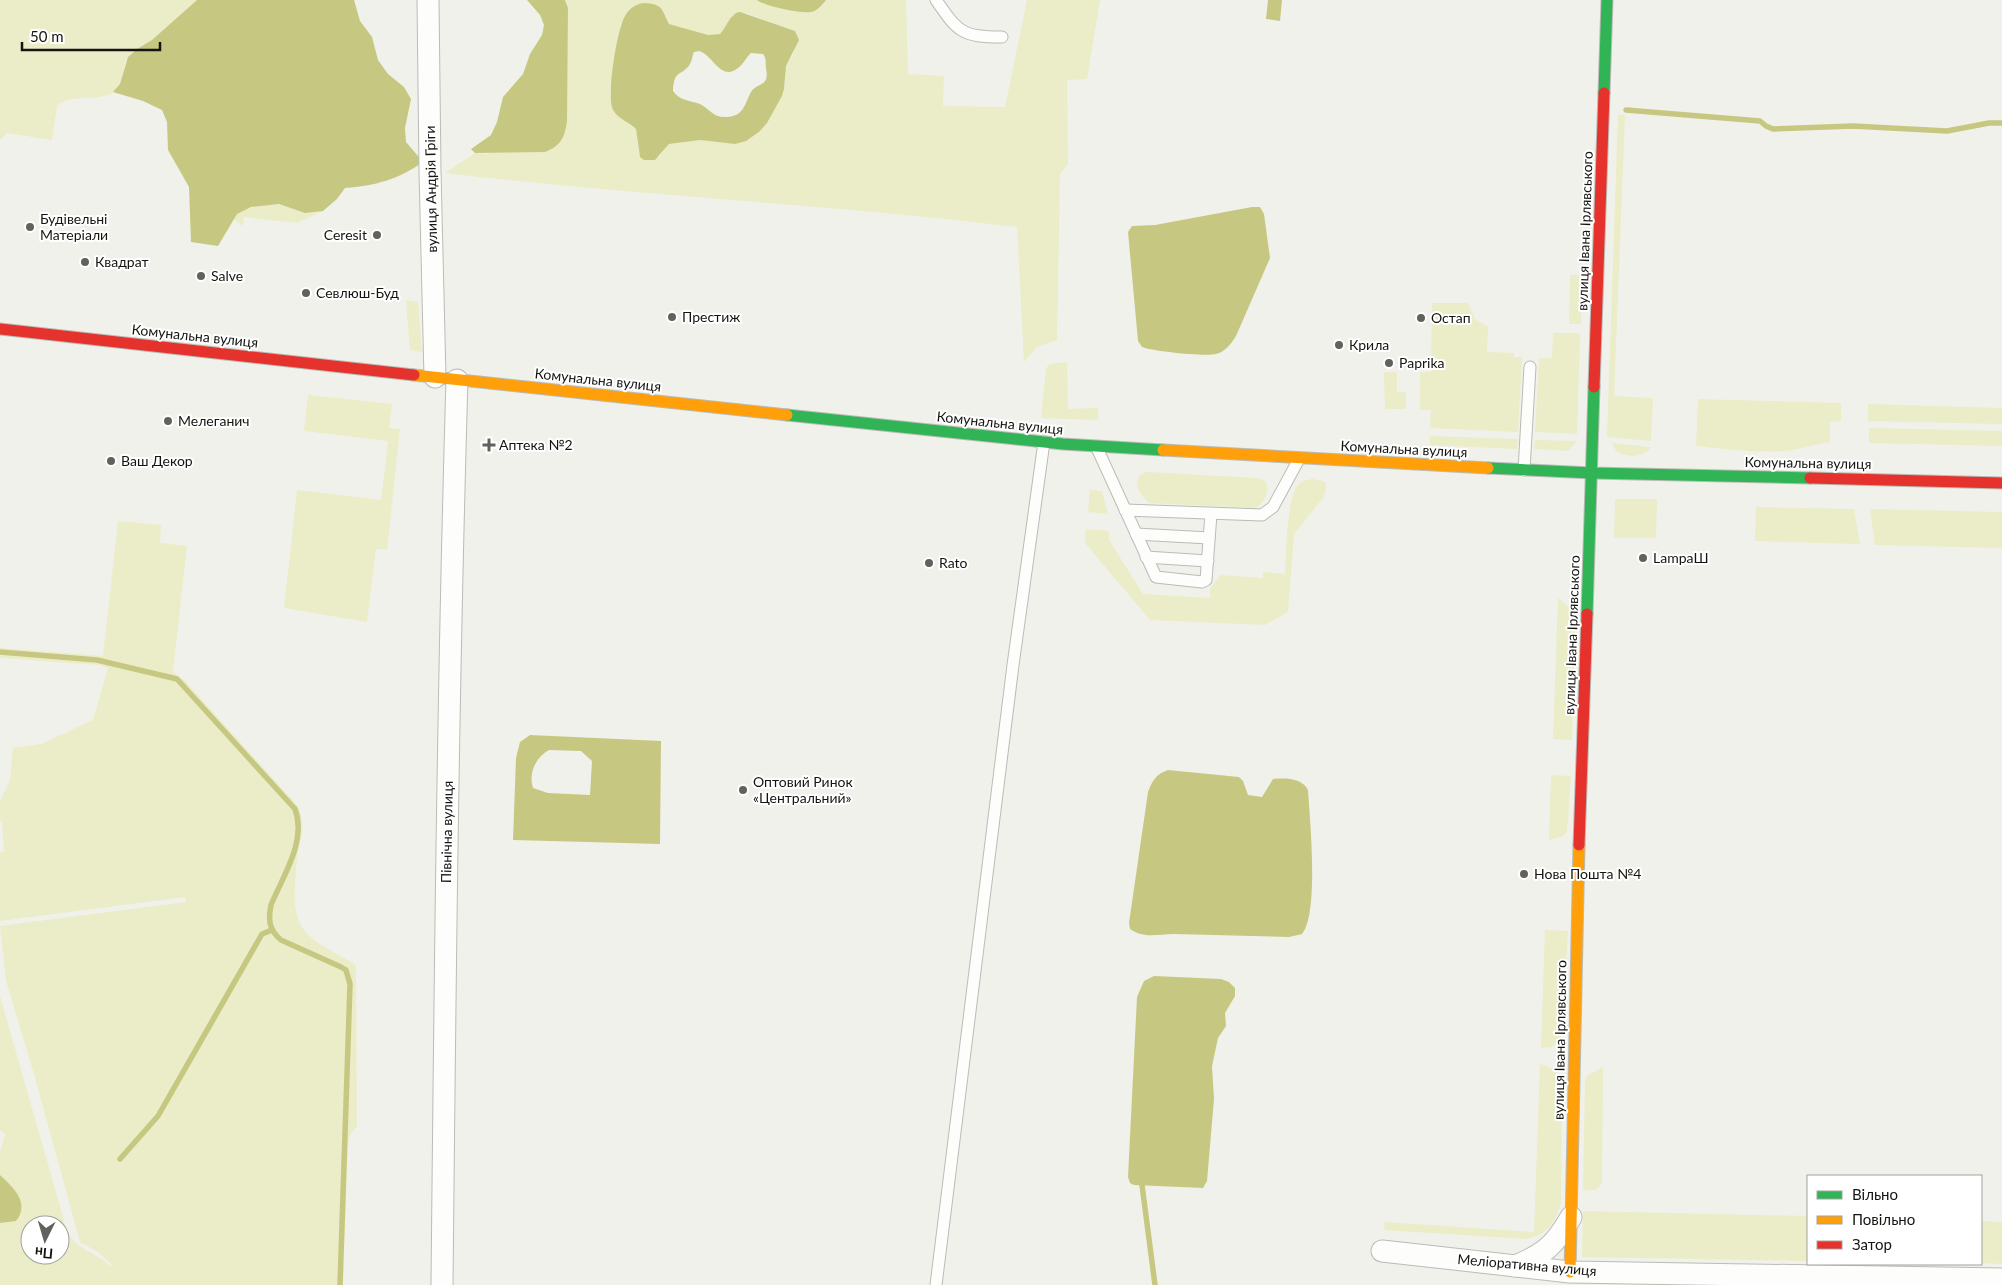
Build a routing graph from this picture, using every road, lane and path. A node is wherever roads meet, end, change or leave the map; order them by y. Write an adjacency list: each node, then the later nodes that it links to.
1 (428, 0): 7 (street, вулиця Андрія Гріги)
2 (936, 0): 4 (lane)
3 (1607, 0): 13 (main road, вулиця Івана Ірлявського)
4 (1002, 37)
5 (0, 329): 7 (main road, Комунальна вулиця)
6 (1530, 367): 12 (lane)
7 (435, 378): 8 (main road, Комунальна вулиця)
8 (457, 380): 9 (main road, Комунальна вулиця); 26 (street, Північна вулиця)
9 (1044, 442): 10 (main road, Комунальна вулиця); 27 (lane)
10 (1096, 446): 11 (main road, Комунальна вулиця); 15 (lane)
11 (1299, 459): 12 (main road, Комунальна вулиця); 16 (lane)
12 (1524, 470): 13 (main road, Комунальна вулиця)
13 (1592, 474): 14 (main road, Комунальна вулиця); 21 (main road, вулиця Івана Ірлявського)
14 (2002, 483)
15 (1125, 510): 16 (lane); 17 (lane)
16 (1211, 514): 18 (lane)
17 (1136, 534): 18 (lane); 19 (lane)
18 (1209, 538): 20 (lane)
19 (1146, 557): 20 (lane); 20 (lane)
20 (1208, 561)
21 (1571, 1217): 23 (street); 24 (main road, вулиця Івана Ірлявського)
22 (1382, 1251): 23 (street, Меліоративна вулиця)
23 (1515, 1266): 24 (street, Меліоративна вулиця)
24 (1570, 1272): 25 (street, Меліоративна вулиця)
25 (2002, 1280)
26 (442, 1285)
27 (936, 1285)

